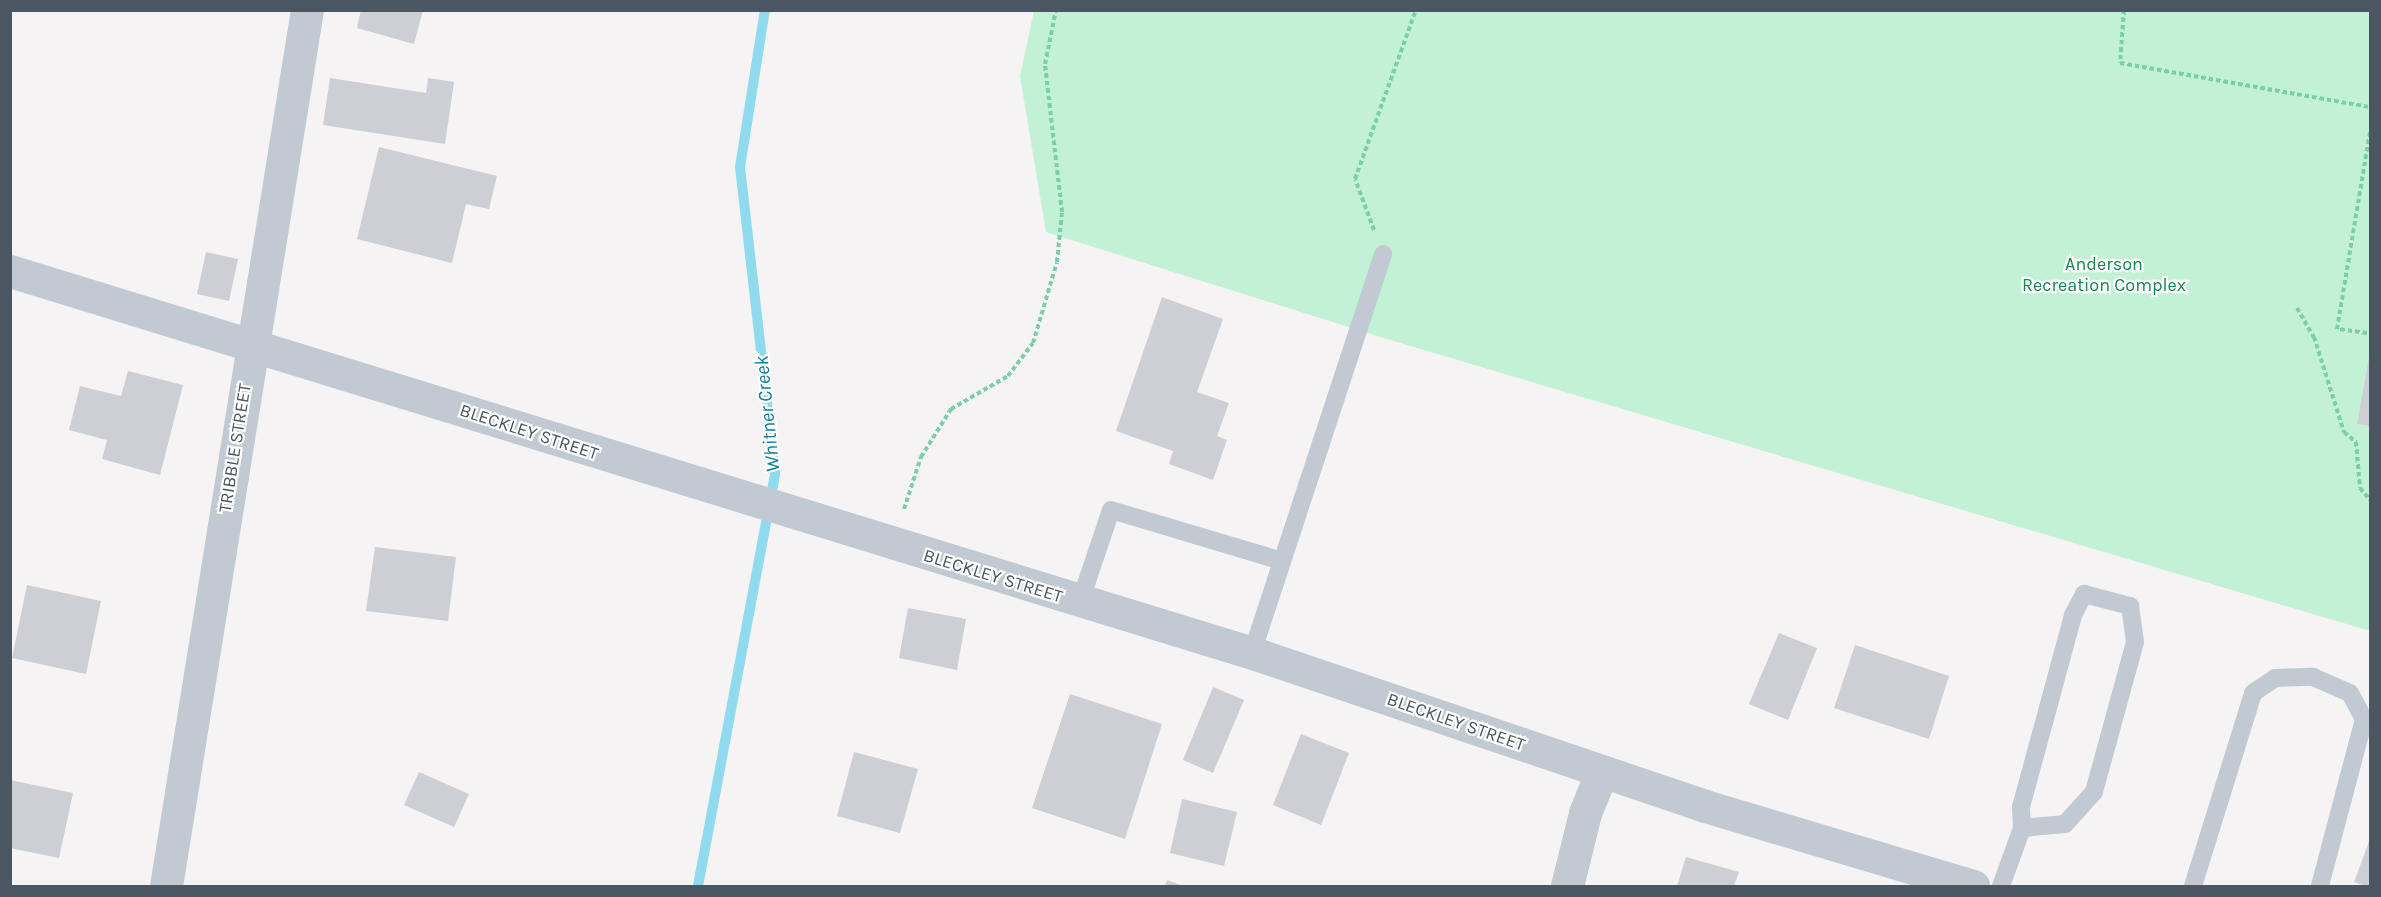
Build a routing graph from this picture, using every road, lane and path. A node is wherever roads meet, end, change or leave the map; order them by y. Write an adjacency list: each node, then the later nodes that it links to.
1 (307, 10): 12 (street, TRIBBLE STREET)
2 (1056, 10): 14 (path)
3 (1416, 10): 8 (path)
4 (2124, 10): 5 (path)
5 (2370, 107)
6 (2370, 125): 7 (path)
7 (2370, 131): 11 (path)
8 (1383, 254): 15 (lane)
9 (10, 271): 12 (street, BLECKLEY STREET)
10 (2297, 308): 13 (path)
11 (2367, 333)
12 (250, 343): 14 (street, BLECKLEY STREET); 20 (street, TRIBBLE STREET)
13 (2370, 500)
14 (891, 545): 16 (street, BLECKLEY STREET)
15 (1282, 561): 16 (lane); 17 (lane)
16 (1080, 602): 17 (street, BLECKLEY STREET)
17 (1252, 653): 18 (street, BLECKLEY STREET)
18 (1602, 771): 21 (street); 22 (street, BLECKLEY STREET)
19 (2022, 828): 19 (lane); 23 (lane)
20 (166, 886)
21 (1567, 886)
22 (1973, 886)
23 (2001, 886)
24 (2193, 886): 25 (lane)
25 (2320, 886)

